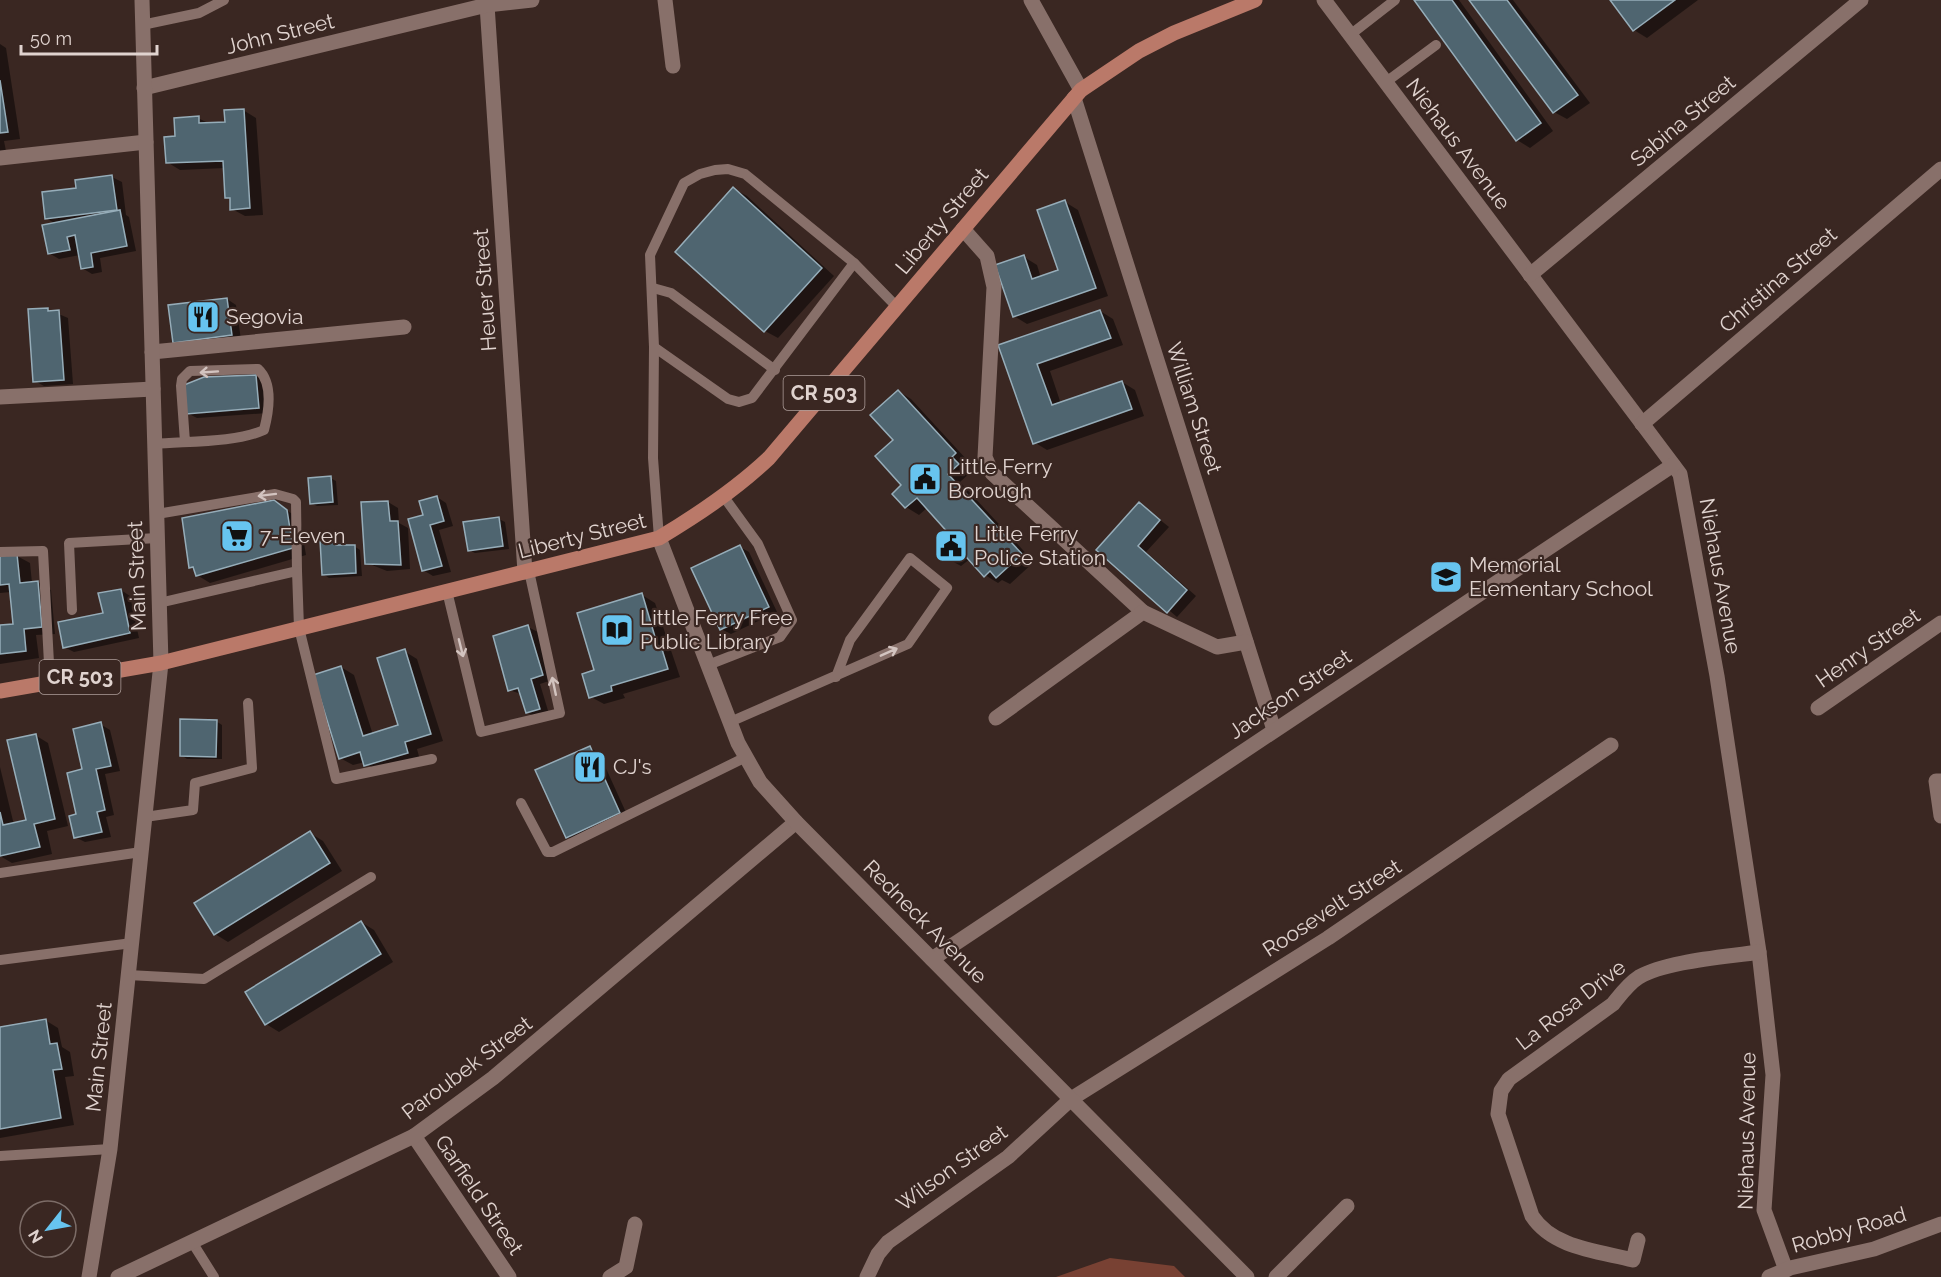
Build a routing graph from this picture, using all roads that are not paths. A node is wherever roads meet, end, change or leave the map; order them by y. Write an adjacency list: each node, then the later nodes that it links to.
1 (142, 0): 11 (street, Main Street)
2 (224, 0): 11 (lane)
3 (532, 0): 10 (street, John Street)
4 (665, 0): 14 (street)
5 (1030, 0): 17 (street, William Street)
6 (1255, 0): 17 (main road, Liberty Street / CR 503)
7 (1324, 0): 12 (street, Niehaus Avenue)
8 (1395, 0): 12 (lane)
9 (1862, 0): 23 (street, Sabina Street)
10 (487, 5): 16 (street, John Street); 42 (street, Heuer Street)
11 (142, 25): 16 (street, Main Street)
12 (1350, 35): 15 (street, Niehaus Avenue)
13 (1436, 45): 15 (lane)
14 (673, 66)
15 (1386, 82): 23 (street, Niehaus Avenue)
16 (144, 88): 18 (street, Main Street)
17 (1078, 94): 21 (main road, Liberty Street / CR 503); 49 (street, William Street)
18 (146, 142): 19 (street); 28 (street, Main Street)
19 (0, 158)
20 (1941, 169): 32 (street, Christina Street)
21 (963, 229): 25 (main road, Liberty Street / CR 503); 46 (street)
22 (854, 263): 24 (lane); 25 (lane); 29 (lane)
23 (1530, 275): 32 (street, Niehaus Avenue)
24 (653, 288): 27 (lane); 29 (lane)
25 (897, 307): 36 (main road, Liberty Street / CR 503)
26 (404, 327): 28 (street)
27 (654, 347): 29 (lane); 39 (lane)
28 (152, 352): 30 (street, Main Street)
29 (775, 370)
30 (153, 389): 31 (street); 34 (street, Main Street)
31 (0, 397)
32 (1642, 424): 35 (street, Niehaus Avenue)
33 (185, 442): 33 (lane, one-way to 33); 34 (lane)
34 (154, 444): 37 (street, Main Street)
35 (1673, 465): 59 (street, Jackson Street); 72 (street, Niehaus Avenue)
36 (724, 497): 39 (main road, Liberty Street / CR 503); 51 (lane)
37 (156, 514): 38 (street, Main Street); 41 (lane, one-way to 37)
38 (157, 538): 44 (street, Main Street); 45 (lane)
39 (660, 538): 42 (main road, Liberty Street / CR 503); 51 (street, Redneck Avenue)
40 (0, 552): 53 (lane)
41 (297, 571): 44 (lane); 48 (lane)
42 (527, 571): 43 (main road, Liberty Street / CR 503); 43 (lane, one-way to 42)
43 (447, 591): 48 (main road, Liberty Street / CR 503)
44 (159, 603): 50 (street, Main Street)
45 (72, 610)
46 (1143, 612): 49 (street); 57 (street)
47 (1941, 623): 56 (street, Henry Street)
48 (299, 628): 50 (main road, Liberty Street / CR 503); 62 (lane)
49 (1246, 642): 59 (street, William Street)
50 (161, 663): 53 (main road, Liberty Street / CR 503); 66 (street, Main Street)
51 (708, 665): 58 (street, Redneck Avenue)
52 (836, 677): 52 (lane, one-way to 52); 58 (lane)
53 (50, 682): 54 (main road, Liberty Street / CR 503)
54 (0, 691)
55 (248, 703): 66 (lane)
56 (1818, 708)
57 (996, 718)
58 (730, 722): 61 (street, Redneck Avenue)
59 (1274, 730): 73 (street, Jackson Street)
60 (1611, 745): 76 (street, Roosevelt Street)
61 (746, 758): 64 (lane); 67 (street, Redneck Avenue)
62 (432, 759)
63 (1941, 781): 65 (street)
64 (521, 803)
65 (1941, 816)
66 (144, 817): 68 (street, Main Street)
67 (796, 822): 73 (street, Redneck Avenue); 77 (street, Paroubek Street)
68 (141, 852): 69 (lane); 71 (street, Main Street)
69 (0, 873)
70 (371, 877): 75 (lane)
71 (132, 943): 74 (lane); 75 (street, Main Street)
72 (1759, 952): 83 (street, La Rosa Drive); 85 (street, Niehaus Avenue)
73 (932, 959): 76 (street, Redneck Avenue)
74 (0, 960)
75 (128, 975): 78 (street, Main Street)
76 (1071, 1100): 91 (street, Wilson Street); 92 (street, Redneck Avenue)
77 (414, 1136): 84 (street, Paroubek Street); 89 (street, Garfield Street)
78 (110, 1149): 79 (lane); 86 (street, Main Street)
79 (0, 1156)
80 (1347, 1206): 93 (street)
81 (635, 1224): 90 (street)
82 (1941, 1224): 85 (street, Robby Road)
83 (1638, 1240)
84 (192, 1242): 87 (street, Paroubek Street); 88 (lane)
85 (1786, 1270): 94 (street, Robby Road)
86 (89, 1277)
87 (118, 1277)
88 (214, 1277)
89 (509, 1277)
90 (610, 1277)
91 (867, 1277)
92 (1247, 1277)
93 (1276, 1277)
94 (1769, 1277)

